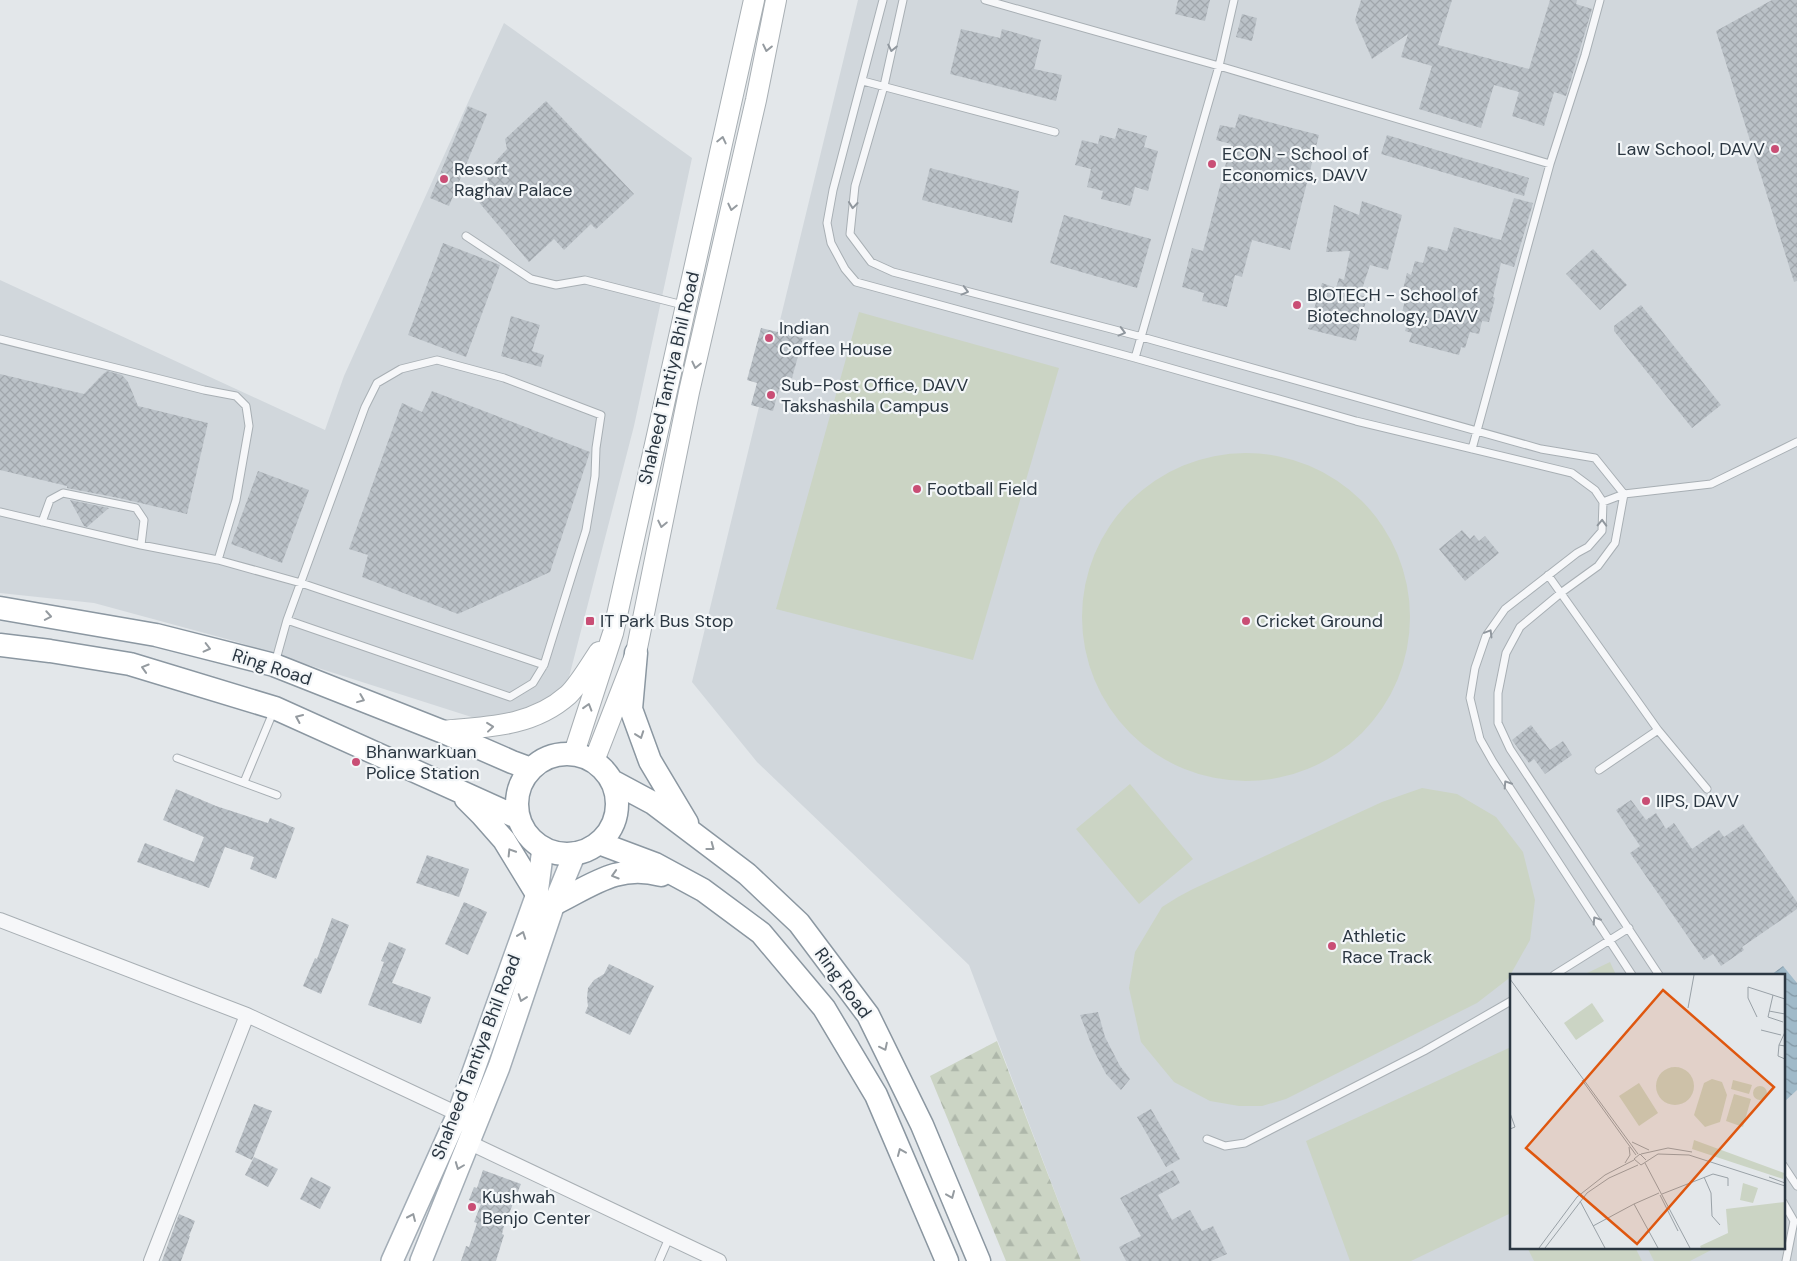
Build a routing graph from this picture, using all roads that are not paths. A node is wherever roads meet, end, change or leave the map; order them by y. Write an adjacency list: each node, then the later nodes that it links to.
1 (754, 0): 14 (main road, Shaheed Tantiya Bhil Road, one-way to 1)
2 (776, 0): 15 (main road, one-way to 15)
3 (883, 0): 9 (lane)
4 (903, 0): 10 (lane, one-way to 10)
5 (985, 0): 8 (lane)
6 (1234, 0): 8 (lane)
7 (1600, 0): 12 (lane)
8 (1219, 66): 12 (lane); 16 (lane)
9 (863, 81): 10 (lane); 18 (lane)
10 (884, 86): 11 (lane); 16 (lane, one-way to 16)
11 (1055, 132)
12 (1550, 164): 19 (lane)
13 (466, 236): 14 (lane)
14 (685, 306): 15 (main road); 33 (main road, Shaheed Tantiya Bhil Road)
15 (709, 308): 35 (main road, one-way to 35)
16 (1142, 337): 18 (lane); 19 (lane)
17 (0, 339): 27 (lane)
18 (1135, 358): 21 (lane)
19 (1476, 430): 21 (lane); 22 (lane)
20 (1797, 442): 22 (lane)
21 (1472, 449): 23 (lane)
22 (1624, 494): 23 (lane); 30 (lane)
23 (1603, 502): 28 (lane, one-way to 23)
24 (0, 512): 25 (lane)
25 (42, 522): 26 (lane); 26 (lane)
26 (141, 545): 27 (lane)
27 (218, 560): 29 (lane)
28 (1548, 576): 30 (lane); 58 (lane, one-way to 28)
29 (302, 583): 32 (lane); 37 (lane); 37 (lane)
30 (1562, 592): 39 (lane); 57 (lane)
31 (0, 608): 36 (highway, Ring Road, one-way to 36)
32 (286, 620): 36 (lane); 37 (lane)
33 (612, 633): 40 (main road, one-way to 33); 41 (main road, Shaheed Tantiya Bhil Road, one-way to 33)
34 (0, 645): 38 (highway, one-way to 34)
35 (636, 653): 41 (main road); 51 (highway, one-way to 51)
36 (274, 665): 40 (highway, Ring Road, one-way to 40)
37 (544, 665)
38 (275, 708): 46 (lane); 47 (highway, one-way to 38)
39 (1658, 730): 44 (lane); 48 (lane)
40 (441, 731): 43 (highway, Ring Road)
41 (584, 757): 43 (highway); 45 (highway)
42 (177, 758): 46 (lane)
43 (530, 769): 50 (highway)
44 (1599, 770)
45 (612, 781): 51 (highway, Ring Road); 52 (highway)
46 (244, 782): 49 (lane)
47 (452, 787): 50 (highway); 55 (highway, one-way to 47)
48 (1707, 789)
49 (277, 795)
50 (519, 818): 53 (highway)
51 (692, 832): 78 (highway, Ring Road, one-way to 78)
52 (600, 843): 54 (highway); 63 (highway, Ring Road)
53 (543, 848): 54 (highway); 55 (main road, Shaheed Tantiya Bhil Road)
54 (575, 854): 55 (main road, Shaheed Tantiya Bhil Road)
55 (545, 899): 63 (highway, one-way to 55); 65 (main road, Shaheed Tantiya Bhil Road, one-way to 55); 67 (main road, Shaheed Tantiya Bhil Road, one-way to 67)
56 (0, 920): 64 (street)
57 (1628, 928): 58 (lane); 61 (lane)
58 (1609, 940): 59 (lane); 60 (lane)
59 (1556, 974)
60 (1631, 974)
61 (1658, 974)
62 (1510, 1002): 66 (lane)
63 (824, 1008): 77 (highway, Ring Road, one-way to 63)
64 (247, 1015): 65 (street); 72 (street)
65 (458, 1114): 73 (main road, Shaheed Tantiya Bhil Road, one-way to 65)
66 (1207, 1139)
67 (468, 1142): 71 (street); 74 (main road, Shaheed Tantiya Bhil Road, one-way to 74)
68 (1784, 1167): 69 (lane)
69 (1797, 1186)
70 (1784, 1204): 79 (lane)
71 (669, 1238): 75 (lane); 76 (street)
72 (152, 1261)
73 (392, 1261)
74 (422, 1261)
75 (659, 1261)
76 (719, 1261)
77 (947, 1261)
78 (979, 1261)
79 (1786, 1261)

